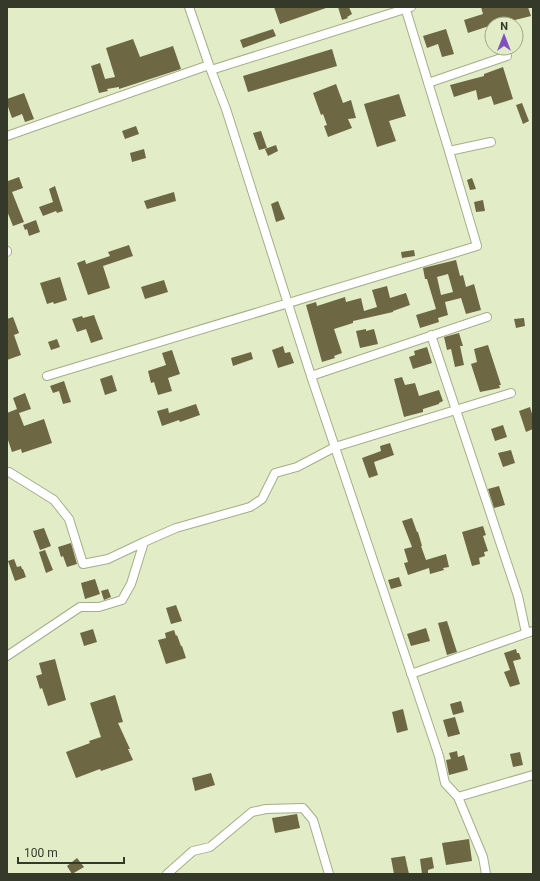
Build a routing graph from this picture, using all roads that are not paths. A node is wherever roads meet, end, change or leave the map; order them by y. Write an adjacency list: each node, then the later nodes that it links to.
1 (189, 7): 4 (street)
2 (407, 8): 4 (street); 5 (street)
3 (508, 56): 5 (street)
4 (210, 67): 6 (street); 9 (street)
5 (428, 83): 8 (street)
6 (7, 136)
7 (491, 142): 8 (street)
8 (449, 151): 9 (street)
9 (289, 304): 12 (street); 13 (street)
10 (487, 317): 11 (street)
11 (431, 335): 13 (street); 15 (street)
12 (47, 376)
13 (311, 376): 16 (street)
14 (511, 393): 15 (street)
15 (455, 410): 16 (street); 19 (street)
16 (335, 447): 18 (street); 21 (street)
17 (7, 472): 18 (street)
18 (144, 542): 20 (street)
19 (529, 632): 21 (street)
20 (7, 656)
21 (411, 674): 23 (street)
22 (533, 775): 23 (street)
23 (458, 797): 26 (street)
24 (167, 874): 25 (street)
25 (329, 874)
26 (486, 874)

